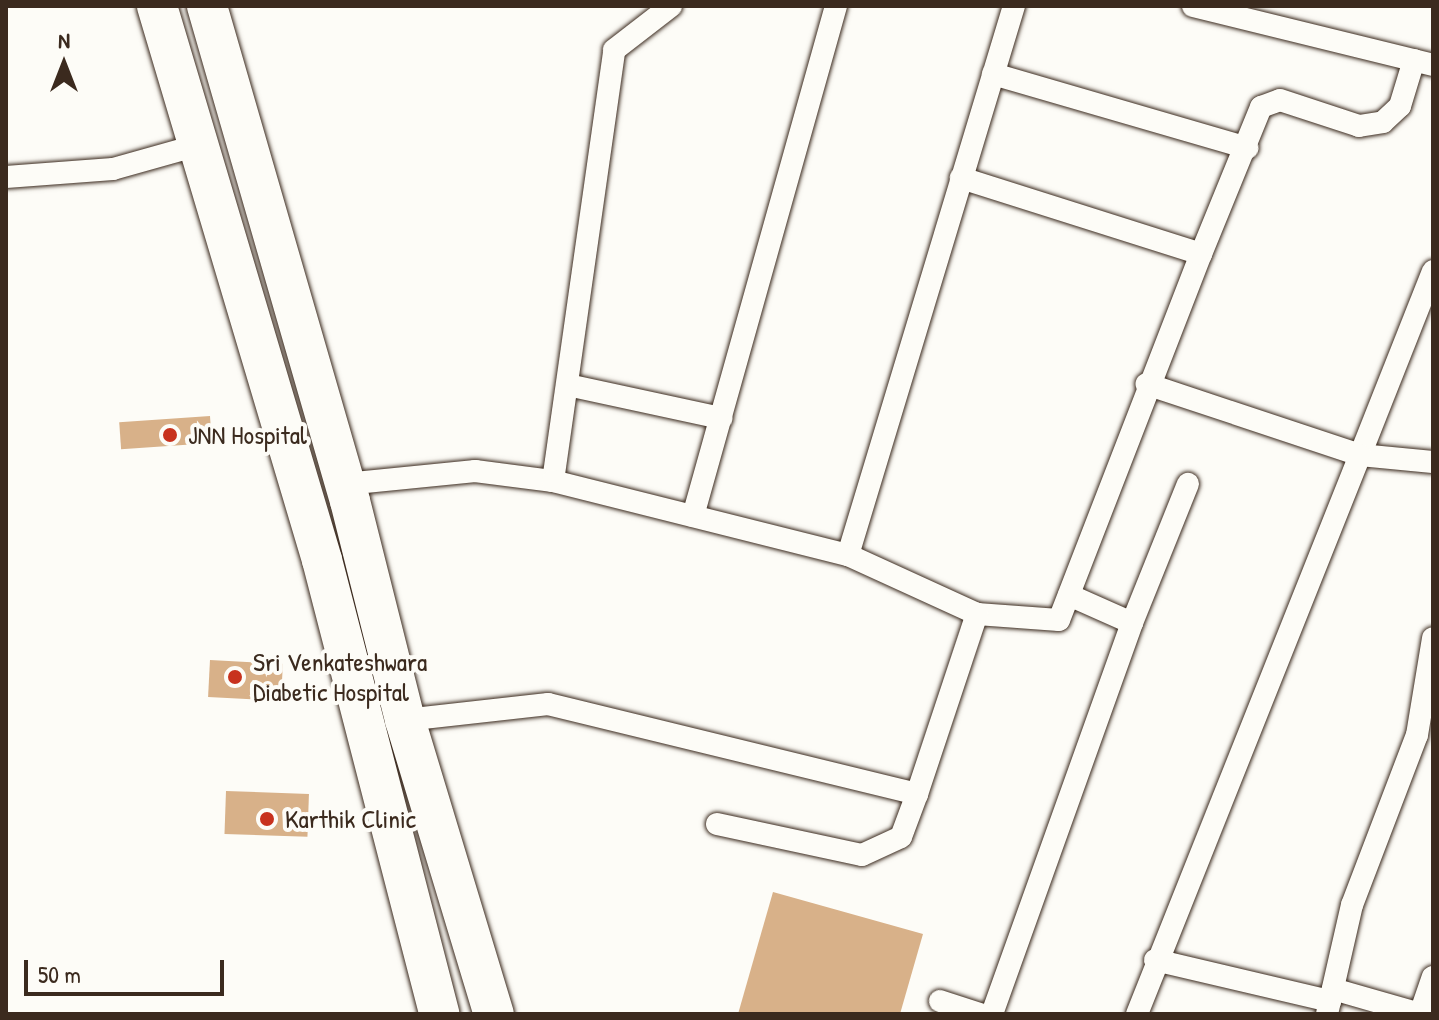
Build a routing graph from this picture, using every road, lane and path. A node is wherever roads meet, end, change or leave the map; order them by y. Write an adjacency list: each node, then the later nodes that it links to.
1 (157, 6): 11 (highway)
2 (207, 6): 10 (highway)
3 (671, 6): 17 (street)
4 (836, 6): 18 (street)
5 (1014, 6): 8 (street)
6 (1193, 6): 7 (street)
7 (1424, 63): 9 (street)
8 (993, 74): 9 (street); 13 (street)
9 (1247, 148): 14 (street)
10 (245, 152): 11 (highway); 23 (highway)
11 (198, 156): 12 (street); 24 (highway)
12 (6, 177)
13 (961, 178): 14 (street); 26 (street)
14 (1201, 254): 16 (street)
15 (1433, 271): 19 (street)
16 (1147, 384): 19 (street); 27 (street)
17 (568, 385): 18 (street); 21 (street)
18 (721, 418): 25 (street)
19 (1360, 455): 20 (street); 36 (street)
20 (1433, 462)
21 (553, 481): 23 (street); 25 (street)
22 (1188, 484): 29 (street)
23 (348, 493): 24 (highway); 31 (highway)
24 (307, 510): 35 (highway)
25 (693, 516): 26 (street)
26 (848, 555): 28 (street)
27 (1069, 595): 28 (street); 29 (street)
28 (977, 614): 32 (street)
29 (1132, 623): 43 (street)
30 (1433, 638): 39 (street)
31 (405, 720): 32 (street); 34 (highway)
32 (917, 794): 33 (street)
33 (717, 824)
34 (465, 917): 35 (highway); 41 (highway)
35 (417, 929): 40 (highway)
36 (1155, 960): 39 (street); 44 (street)
37 (1433, 977): 45 (street)
38 (940, 1001): 42 (street)
39 (1330, 1001): 45 (street)
40 (439, 1014)
41 (494, 1014)
42 (980, 1014)
43 (992, 1014)
44 (1137, 1014)
45 (1420, 1014)

